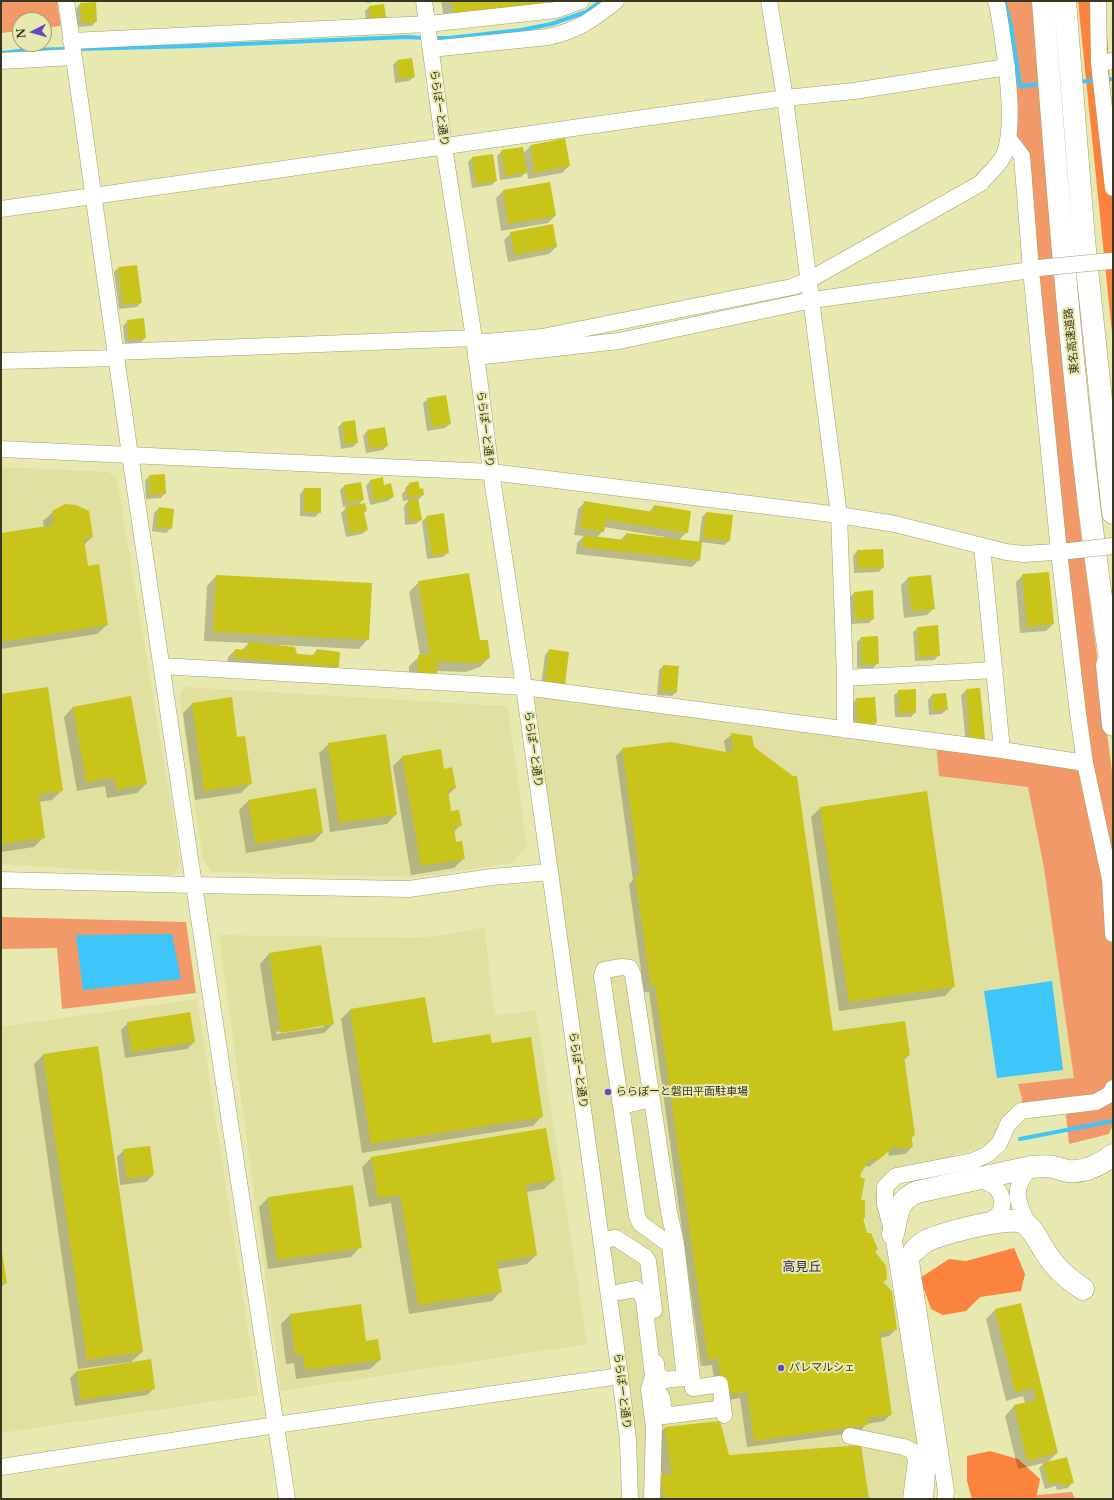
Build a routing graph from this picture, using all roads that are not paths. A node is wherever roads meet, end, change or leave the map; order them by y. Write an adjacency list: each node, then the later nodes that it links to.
1 (66, 1): 11 (street)
2 (424, 1): 10 (street, ららぽーと通り)
3 (582, 1): 10 (street)
4 (616, 1): 12 (street)
5 (769, 1): 17 (street)
6 (996, 1): 15 (street)
7 (1043, 1): 38 (highway, 東名高速道路)
8 (1066, 1): 33 (highway, 東名高速道路)
9 (1098, 1): 14 (street)
10 (428, 24): 11 (street); 12 (street, ららぽーと通り)
11 (72, 49): 13 (street); 21 (street)
12 (431, 49): 19 (street, ららぽーと通り)
13 (1, 61)
14 (1106, 62): 16 (street)
15 (1007, 67): 17 (street); 18 (street)
16 (1108, 96): 20 (street)
17 (785, 98): 19 (street); 25 (street)
18 (1009, 139): 24 (street); 25 (street)
19 (444, 147): 21 (street); 27 (street, ららぽーと通り)
20 (1113, 188)
21 (93, 197): 22 (street); 28 (street)
22 (1, 209)
23 (1111, 260): 24 (street, bridge)
24 (1034, 269): 26 (street); 37 (street)
25 (809, 280): 26 (street); 27 (street)
26 (812, 300): 27 (street); 34 (street)
27 (475, 346): 28 (street); 32 (street, ららぽーと通り)
28 (116, 355): 29 (street); 31 (street)
29 (1, 361)
30 (1, 449): 31 (street)
31 (130, 456): 32 (street); 39 (street)
32 (491, 472): 34 (street); 43 (street, ららぽーと通り)
33 (1113, 513)
34 (839, 515): 35 (street); 41 (street)
35 (982, 546): 37 (street); 40 (street)
36 (1113, 546): 37 (street, bridge)
37 (1064, 552): 47 (street)
38 (1103, 612): 42 (highway, 東名高速道路); 44 (highway)
39 (162, 666): 43 (street); 50 (street)
40 (995, 670): 41 (street); 46 (street)
41 (845, 678): 45 (street)
42 (1113, 679)
43 (524, 687): 45 (street); 48 (street, ららぽーと通り)
44 (1113, 725)
45 (845, 730): 46 (street)
46 (1002, 750): 47 (street)
47 (1085, 763): 51 (street)
48 (550, 872): 50 (street); 63 (street, ららぽーと通り)
49 (1, 880): 50 (street)
50 (194, 885): 70 (street)
51 (1113, 934)
52 (1113, 1088): 62 (street)
53 (652, 1100): 54 (street); 54 (street); 58 (street)
54 (622, 1106): 60 (street)
55 (1113, 1155): 56 (highway)
56 (1031, 1167): 57 (highway); 61 (street)
57 (977, 1179): 59 (street); 62 (highway)
58 (669, 1212): 60 (street); 69 (street)
59 (982, 1225): 61 (highway); 64 (highway)
60 (645, 1227): 69 (street)
61 (1030, 1228): 65 (highway)
62 (892, 1234): 77 (street)
63 (601, 1240): 67 (street, ららぽーと通り); 69 (street)
64 (914, 1251): 78 (street)
65 (1083, 1289)
66 (620, 1292): 68 (street)
67 (620, 1376): 70 (street); 74 (street, ららぽーと通り)
68 (653, 1376): 69 (street); 75 (street)
69 (688, 1377)
70 (276, 1425): 72 (street); 73 (street)
71 (850, 1436): 76 (street)
72 (1, 1467)
73 (287, 1499)
74 (630, 1499)
75 (652, 1499)
76 (911, 1499)
77 (924, 1499)
78 (944, 1499)

